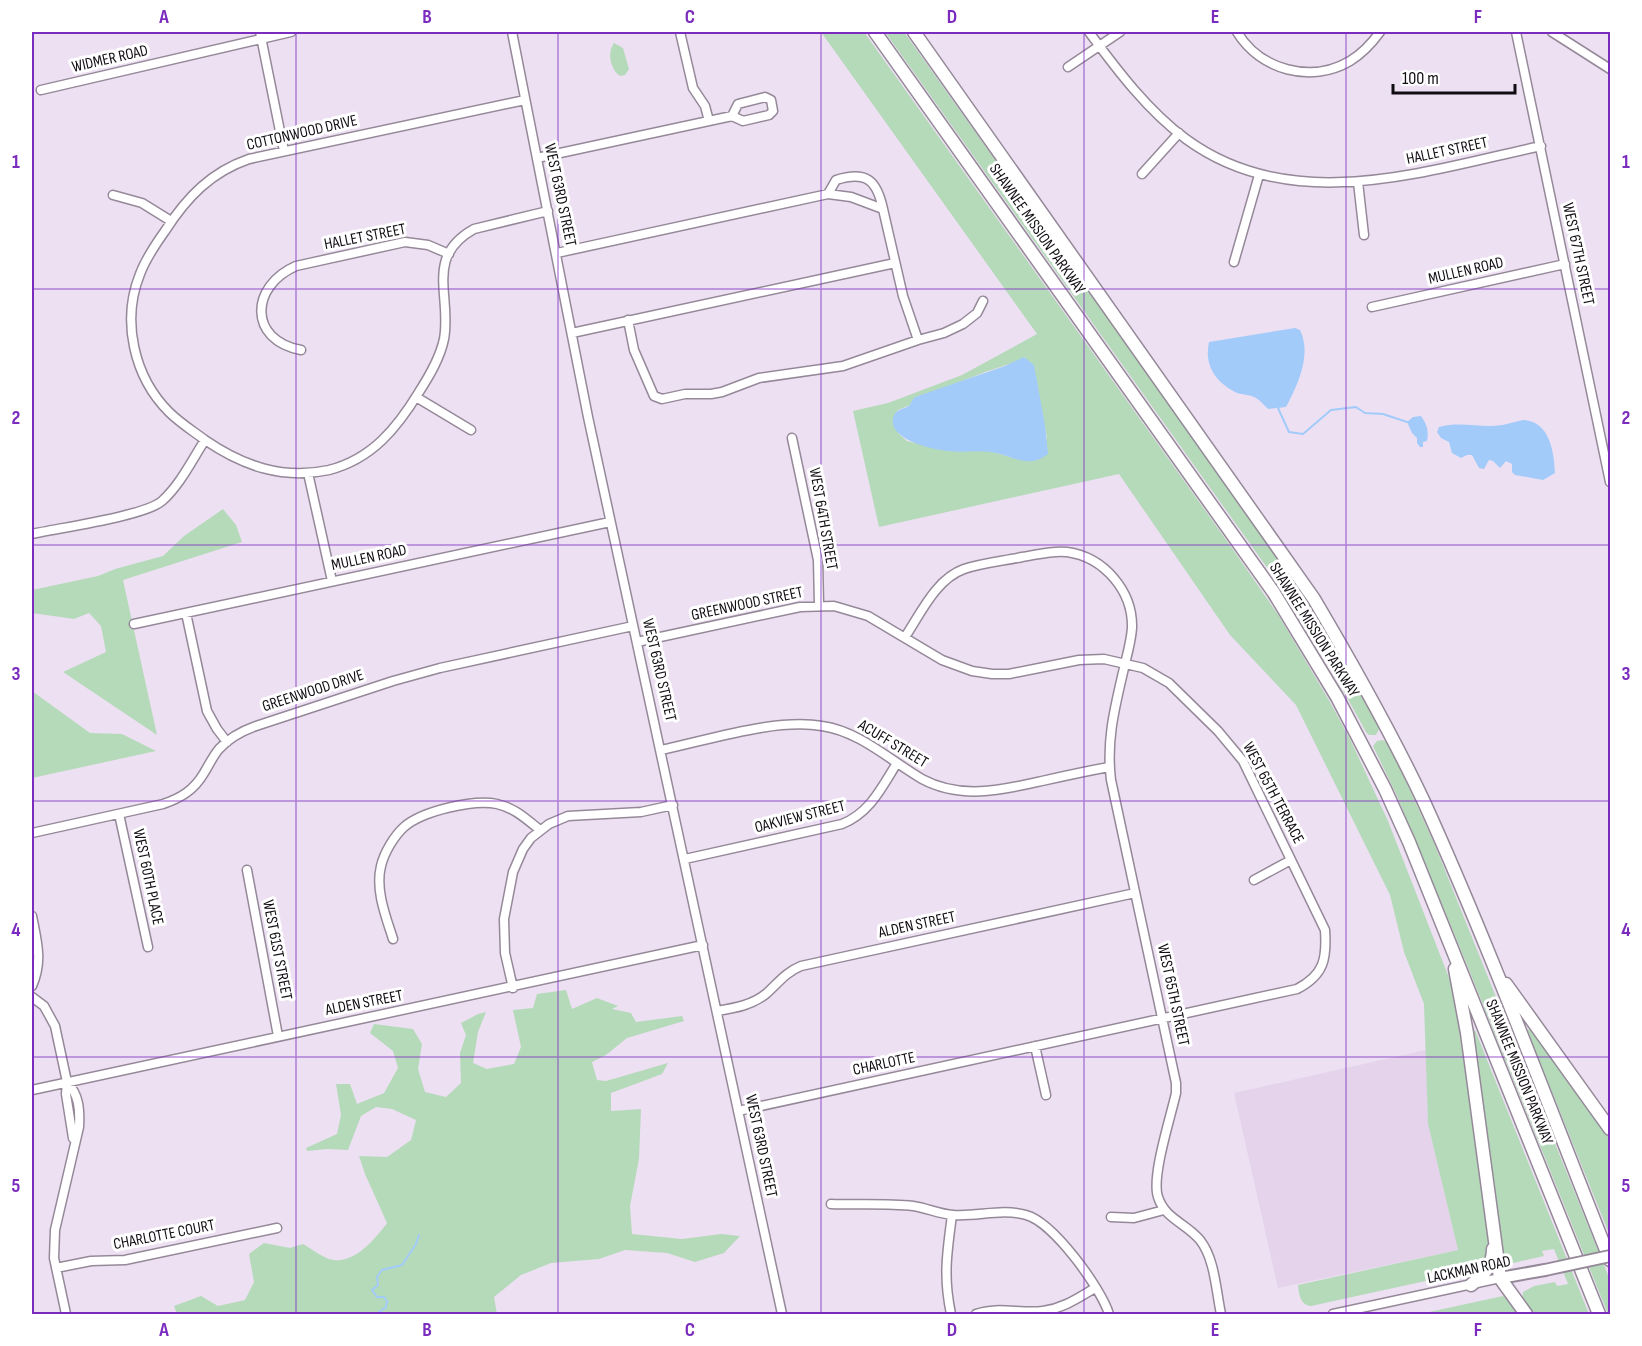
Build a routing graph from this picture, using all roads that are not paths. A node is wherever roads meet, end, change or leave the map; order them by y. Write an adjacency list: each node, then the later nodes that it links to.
1 (291, 32): 12 (street, WIDMER ROAD)
2 (512, 32): 17 (street, WEST 63RD STREET)
3 (680, 32): 19 (street)
4 (875, 32): 76 (highway, SHAWNEE MISSION PARKWAY)
5 (914, 32): 78 (highway, SHAWNEE MISSION PARKWAY)
6 (1089, 32): 13 (street, HALLET STREET)
7 (1120, 32): 13 (street)
8 (1236, 32): 9 (street)
9 (1380, 32)
10 (1516, 32): 21 (street, WEST 67TH STREET)
11 (1552, 32): 15 (street)
12 (261, 36): 16 (street, WIDMER ROAD); 22 (street)
13 (1099, 46): 14 (street); 20 (street, HALLET STREET)
14 (1068, 67)
15 (1611, 69)
16 (41, 90)
17 (525, 99): 22 (street, COTTONWOOD DRIVE); 23 (street, WEST 63RD STREET)
18 (732, 116): 19 (street)
19 (709, 121): 23 (street)
20 (1179, 133): 24 (street); 25 (street, HALLET STREET)
21 (1541, 146): 26 (street, HALLET STREET); 37 (street, WEST 67TH STREET)
22 (284, 151): 31 (street, COTTONWOOD DRIVE)
23 (537, 158): 30 (street, WEST 63RD STREET)
24 (1142, 174)
25 (1259, 175): 26 (street, HALLET STREET); 36 (street)
26 (1358, 182): 32 (street)
27 (828, 194): 29 (street); 29 (street); 33 (street)
28 (113, 195): 31 (street)
29 (883, 209): 35 (street)
30 (548, 212): 33 (street, WEST 63RD STREET); 34 (street)
31 (171, 221): 47 (street, COTTONWOOD DRIVE)
32 (1364, 235)
33 (556, 253): 41 (street, WEST 63RD STREET)
34 (449, 254): 43 (street, HALLET STREET); 44 (street, COTTONWOOD DRIVE)
35 (896, 262): 40 (street); 42 (street)
36 (1234, 262)
37 (1565, 264): 39 (street, MULLEN ROAD); 49 (street, WEST 67TH STREET)
38 (983, 301): 42 (street)
39 (1372, 308)
40 (628, 320): 41 (street); 42 (street)
41 (572, 333): 50 (street, WEST 63RD STREET)
42 (918, 340)
43 (301, 350)
44 (416, 397): 45 (street); 48 (street, COTTONWOOD DRIVE)
45 (471, 430)
46 (792, 438): 53 (street, WEST 64TH STREET)
47 (205, 440): 48 (street, COTTONWOOD DRIVE); 51 (street)
48 (308, 472): 52 (street)
49 (1611, 482)
50 (610, 522): 52 (street, MULLEN ROAD); 56 (street, WEST 63RD STREET)
51 (32, 534)
52 (332, 581): 54 (street, MULLEN ROAD)
53 (819, 605): 57 (street, GREENWOOD STREET); 58 (street, GREENWOOD STREET)
54 (186, 613): 55 (street, MULLEN ROAD); 60 (street)
55 (134, 624)
56 (633, 626): 58 (street, WEST 63RD STREET); 60 (street, GREENWOOD DRIVE)
57 (905, 637): 59 (street, GREENWOOD STREET); 59 (street)
58 (637, 642): 61 (street, WEST 63RD STREET)
59 (1125, 663): 63 (street, WEST 65TH STREET); 69 (street, WEST 65TH TERRACE)
60 (227, 742): 65 (street, GREENWOOD DRIVE)
61 (661, 750): 62 (street, ACUFF STREET); 64 (street, WEST 63RD STREET)
62 (897, 763): 63 (street, ACUFF STREET); 68 (street, OAKVIEW STREET)
63 (1109, 767): 72 (street, WEST 65TH STREET)
64 (673, 806): 66 (street); 68 (street, WEST 63RD STREET)
65 (119, 814): 67 (street, GREENWOOD DRIVE); 77 (street, WEST 60TH PLACE)
66 (540, 830): 74 (street); 81 (street)
67 (32, 833)
68 (685, 859): 75 (street, WEST 63RD STREET)
69 (1291, 860): 71 (street); 79 (street, WEST 65TH TERRACE)
70 (247, 870): 85 (street, WEST 61ST STREET)
71 (1254, 880)
72 (1135, 893): 83 (street, ALDEN STREET); 84 (street, WEST 65TH STREET)
73 (32, 916): 80 (street)
74 (393, 939)
75 (703, 945): 81 (street, ALDEN STREET); 83 (street, WEST 63RD STREET)
76 (1450, 945): 95 (highway); 112 (highway, SHAWNEE MISSION PARKWAY)
77 (148, 947)
78 (1493, 966): 91 (highway); 98 (highway, SHAWNEE MISSION PARKWAY)
79 (1316, 975): 84 (street, CHARLOTTE)
80 (32, 986)
81 (513, 987): 85 (street, ALDEN STREET)
82 (32, 997): 87 (street)
83 (717, 1011): 90 (street, WEST 63RD STREET)
84 (1162, 1019): 86 (street, CHARLOTTE); 93 (street, WEST 65TH STREET)
85 (278, 1036): 87 (street, ALDEN STREET)
86 (1035, 1046): 89 (street); 90 (street, CHARLOTTE)
87 (67, 1082): 88 (street, ALDEN STREET); 99 (street)
88 (32, 1090)
89 (1047, 1095)
90 (738, 1111): 105 (street, WEST 63RD STREET)
91 (1611, 1129)
92 (831, 1204): 94 (street)
93 (1164, 1210): 96 (street); 109 (street)
94 (952, 1215): 102 (street); 106 (street)
95 (1492, 1215): 100 (highway); 101 (highway)
96 (1111, 1217)
97 (278, 1228): 99 (street, CHARLOTTE COURT)
98 (1611, 1258): 100 (main road, LACKMAN ROAD, bridge)
99 (56, 1268): 104 (street)
100 (1500, 1278): 101 (street, LACKMAN ROAD); 111 (highway)
101 (1471, 1285): 103 (street, LACKMAN ROAD)
102 (1095, 1288): 107 (street); 108 (street)
103 (1370, 1310): 110 (street, LACKMAN ROAD)
104 (66, 1314)
105 (782, 1314)
106 (951, 1314)
107 (976, 1314)
108 (1109, 1314)
109 (1221, 1314)
110 (1333, 1314)
111 (1526, 1314)
112 (1599, 1314)

